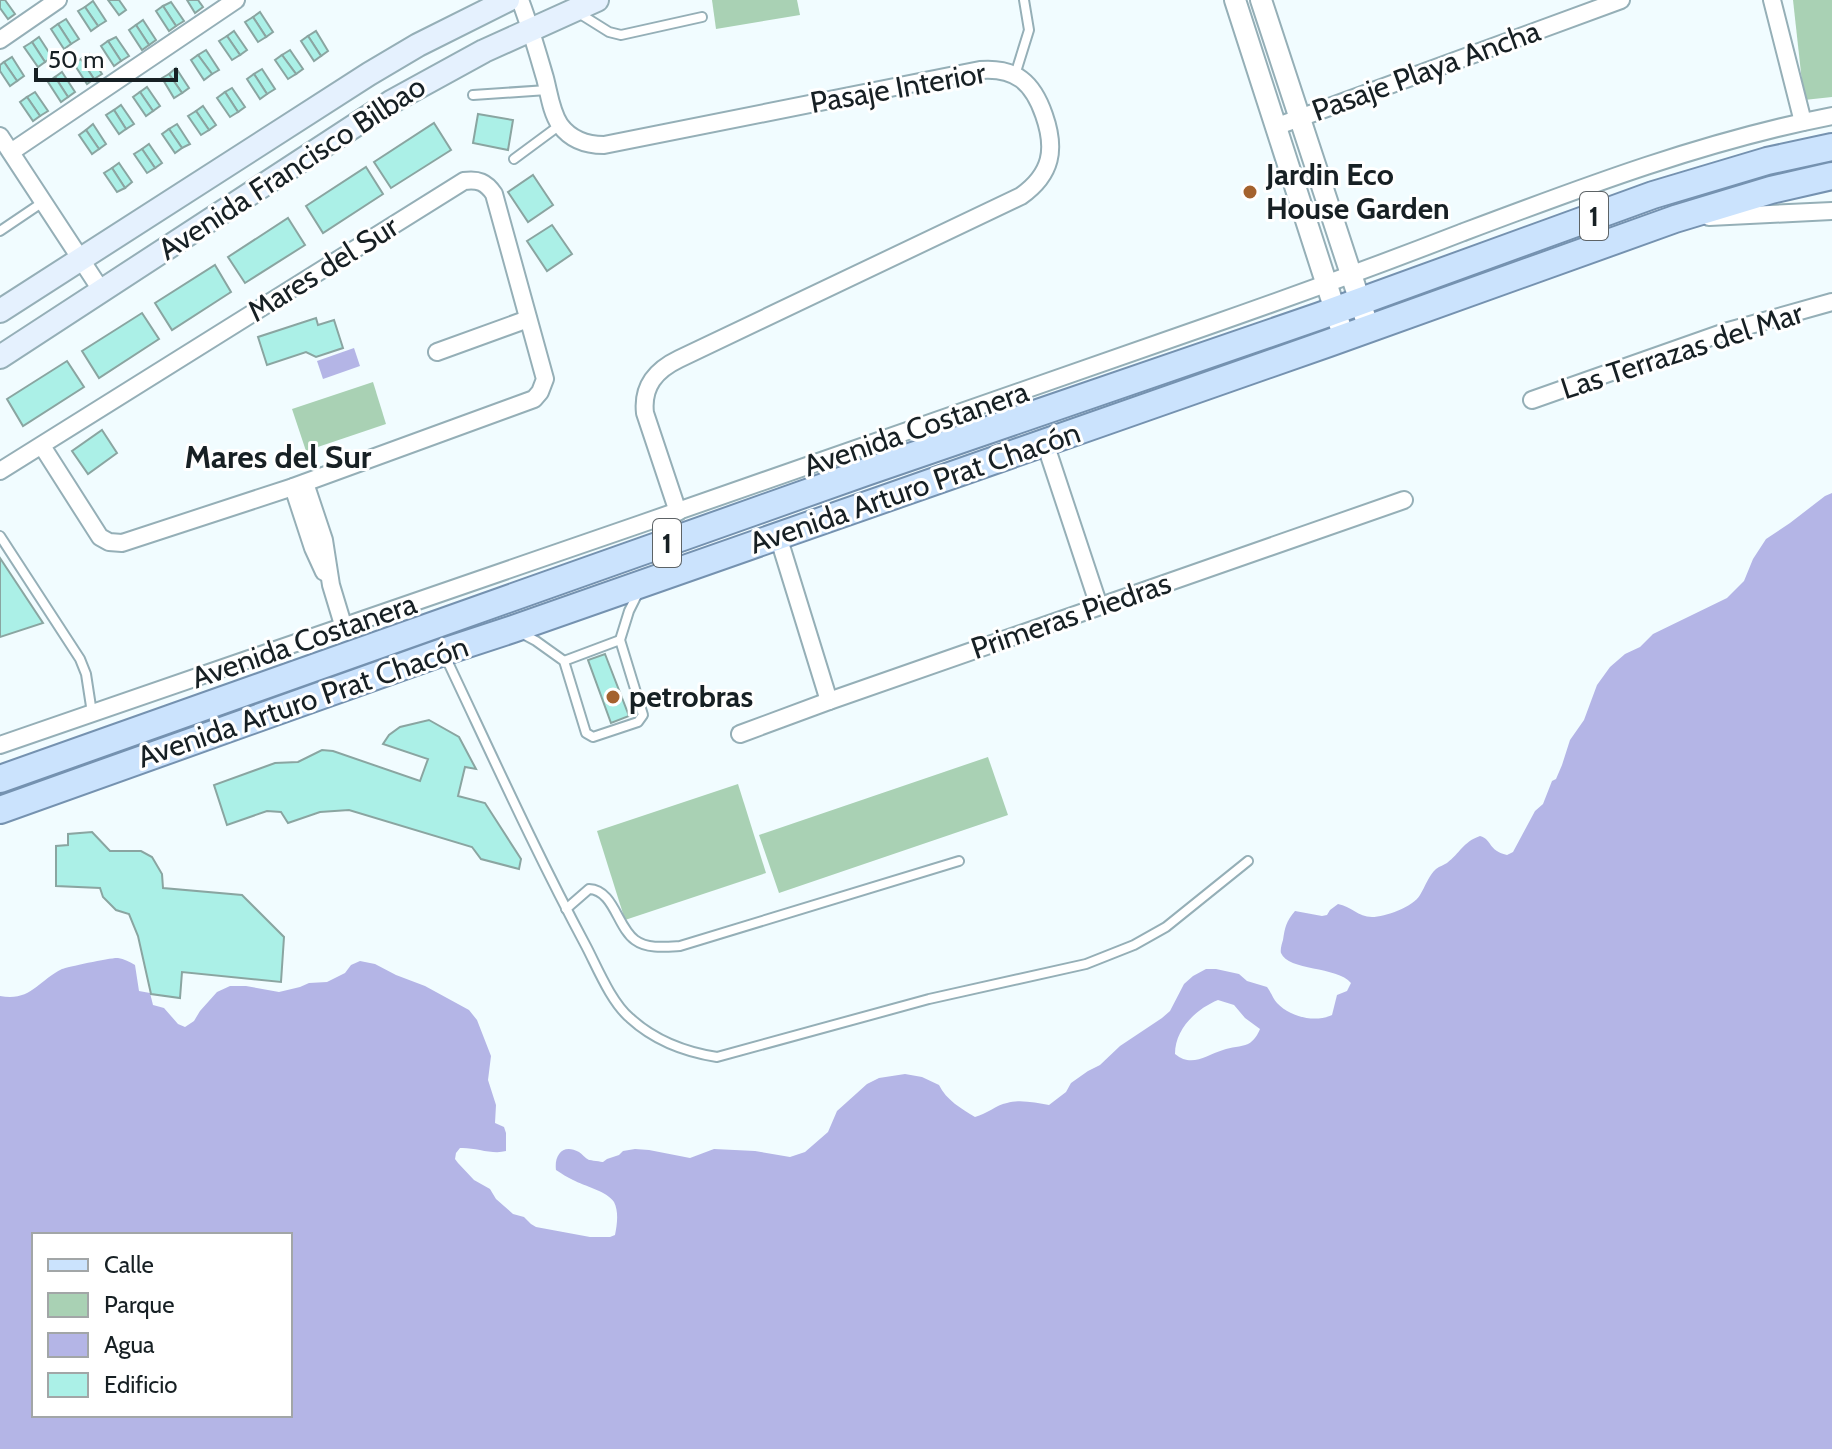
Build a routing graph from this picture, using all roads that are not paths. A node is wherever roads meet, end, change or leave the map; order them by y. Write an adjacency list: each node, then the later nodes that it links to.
1 (58, 0): 14 (street)
2 (236, 0): 25 (street)
3 (508, 0): 32 (main road, Avenida Francisco Bilbao)
4 (520, 0): 13 (street)
5 (597, 0): 11 (main road, Avenida Francisco Bilbao)
6 (1024, 0): 15 (lane)
7 (1235, 0): 22 (street)
8 (1261, 0): 19 (street)
9 (1621, 0): 19 (street, Pasaje Playa Ancha)
10 (1772, 0): 20 (street)
11 (573, 9): 12 (lane); 13 (main road, Avenida Francisco Bilbao)
12 (702, 17)
13 (531, 28): 16 (street); 35 (main road, Avenida Francisco Bilbao)
14 (0, 40)
15 (1015, 75): 21 (street, Pasaje Interior); 51 (street, Pasaje Interior)
16 (548, 90): 17 (lane); 21 (street)
17 (473, 95)
18 (1832, 116): 20 (street, Avenida Costanera)
19 (1300, 117): 22 (street, Pasaje Playa Ancha); 33 (street)
20 (1803, 122): 33 (street, Avenida Costanera)
21 (560, 125): 26 (lane)
22 (1275, 127): 34 (street)
23 (0, 136): 25 (street)
24 (1832, 147): 36 (main road, Avenida Arturo Prat Chacón / 1)
25 (11, 152): 28 (street)
26 (514, 159)
27 (1832, 176): 30 (main road, Avenida Arturo Prat Chacón / 1)
28 (43, 201): 31 (lane); 32 (street)
29 (1832, 211): 30 (street)
30 (1675, 219): 41 (main road, Avenida Arturo Prat Chacón / 1)
31 (0, 231)
32 (81, 258): 35 (street); 38 (main road, Avenida Francisco Bilbao)
33 (1352, 275): 34 (street, Avenida Costanera); 36 (street)
34 (1326, 285): 39 (street); 51 (street, Avenida Costanera)
35 (101, 290): 44 (main road, Avenida Francisco Bilbao)
36 (1361, 301): 39 (main road, Avenida Arturo Prat Chacón / 1); 41 (street)
37 (1832, 302): 45 (street, Las Terrazas del Mar)
38 (0, 311)
39 (1335, 311): 42 (street); 65 (main road, Avenida Arturo Prat Chacón / 1)
40 (528, 319): 43 (street); 47 (street, Mares del Sur); 49 (street, Mares del Sur)
41 (1369, 329): 42 (main road, Avenida Arturo Prat Chacón / 1)
42 (1344, 338): 46 (main road, Avenida Arturo Prat Chacón / 1)
43 (437, 352)
44 (0, 357)
45 (1532, 400)
46 (1045, 443): 53 (main road, Avenida Arturo Prat Chacón / 1); 55 (street)
47 (42, 446): 48 (street, Mares del Sur); 49 (street, Mares del Sur)
48 (0, 471)
49 (299, 485): 56 (street)
50 (1404, 500): 55 (street, Primeras Piedras)
51 (678, 512): 56 (street, Avenida Costanera)
52 (0, 536): 62 (lane)
53 (778, 536): 54 (main road, Avenida Arturo Prat Chacón / 1); 61 (street)
54 (644, 582): 57 (main road, Avenida Arturo Prat Chacón / 1); 58 (lane)
55 (1099, 606): 61 (street, Primeras Piedras)
56 (344, 628): 62 (street, Avenida Costanera)
57 (513, 629): 59 (main road, Avenida Arturo Prat Chacón / 1); 60 (lane)
58 (620, 640): 60 (lane); 60 (lane)
59 (443, 652): 66 (main road, Avenida Arturo Prat Chacón / 1); 69 (lane)
60 (564, 661)
61 (829, 701): 63 (street, Primeras Piedras)
62 (92, 713): 64 (street, Avenida Costanera)
63 (740, 734)
64 (0, 745)
65 (0, 779)
66 (0, 810)
67 (959, 861): 69 (lane)
68 (1248, 861): 69 (lane)
69 (566, 909)

